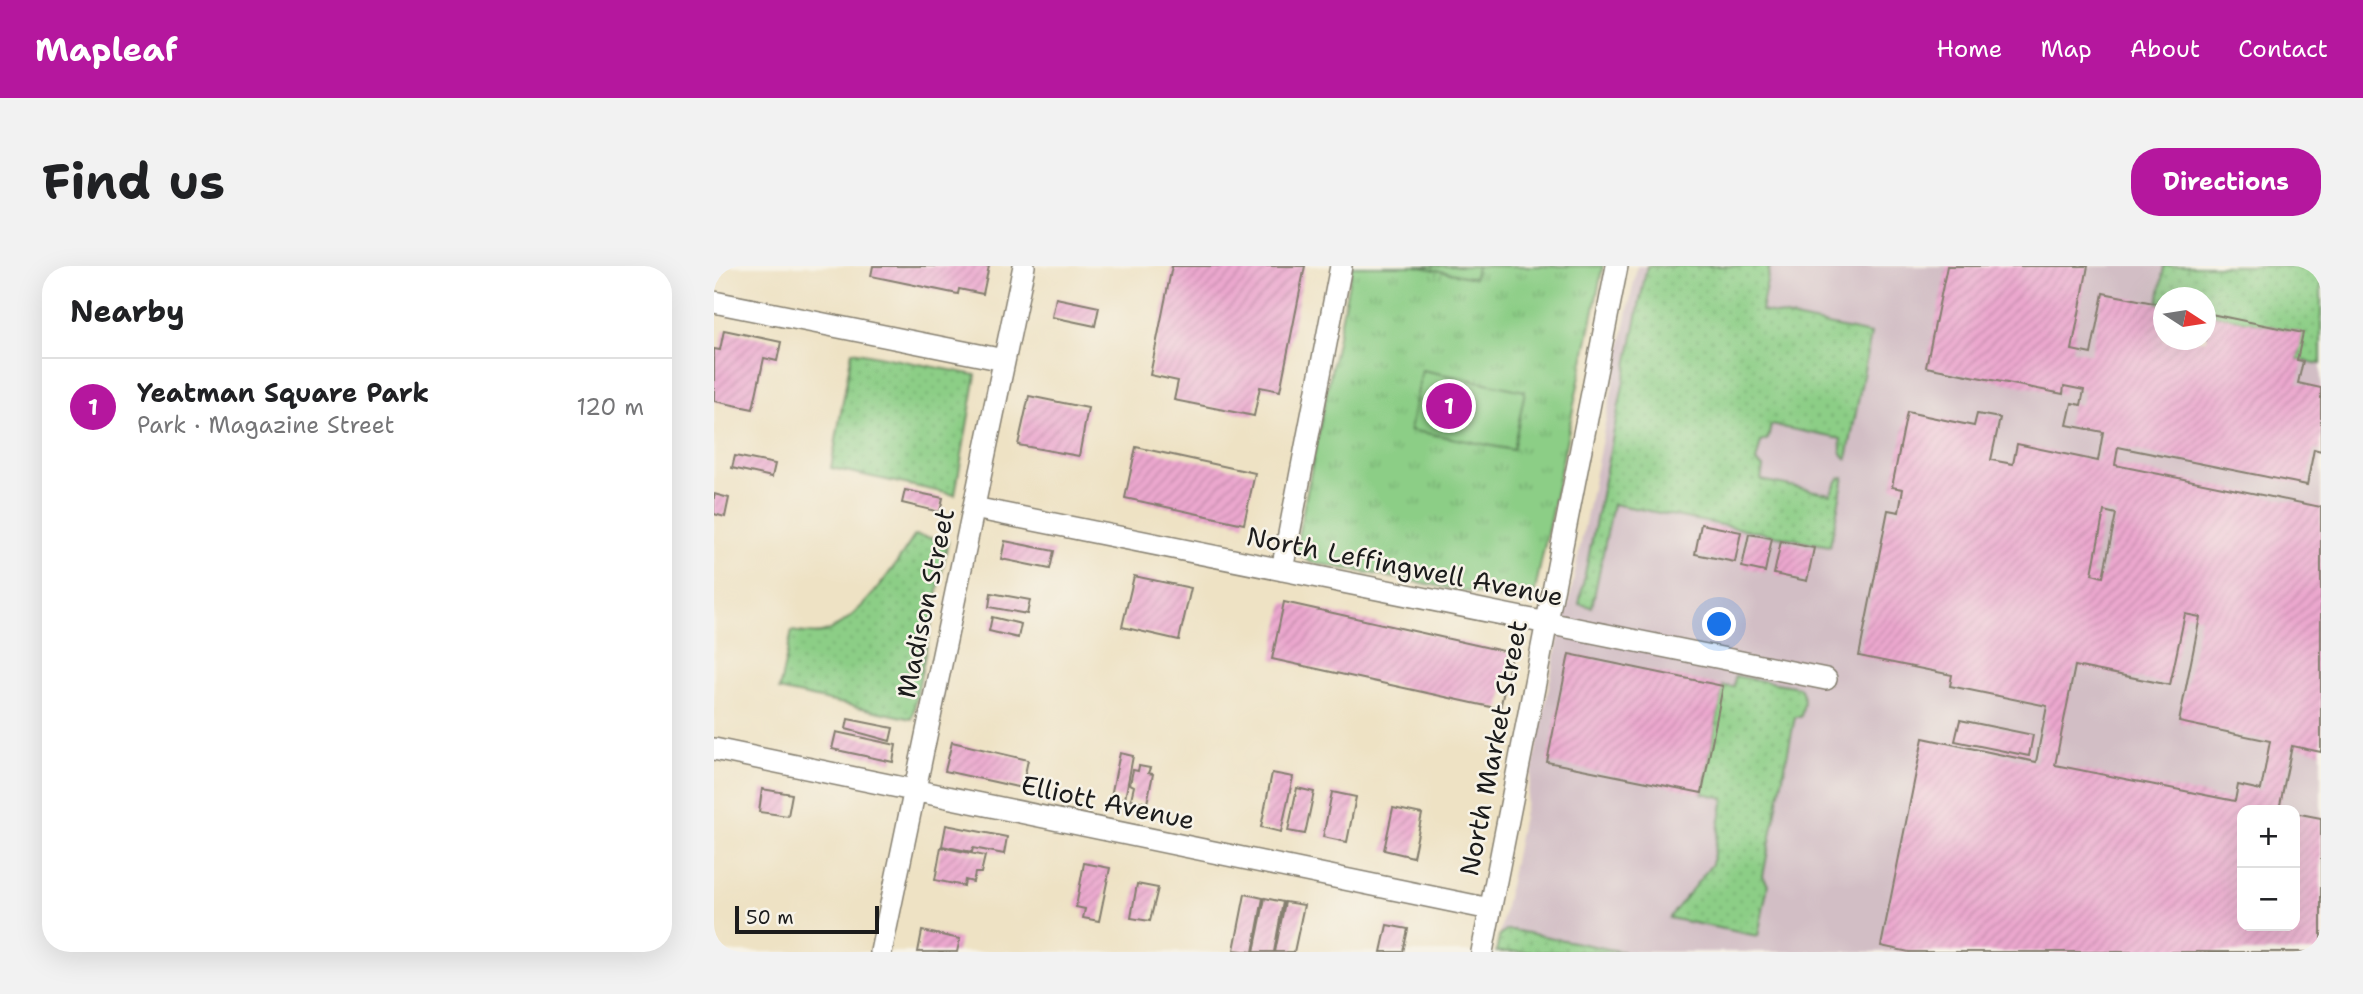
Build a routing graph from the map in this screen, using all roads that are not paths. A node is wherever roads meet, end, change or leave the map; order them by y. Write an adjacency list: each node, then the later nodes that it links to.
1 (1024, 266): 5 (street, Madison Street)
2 (1341, 266): 7 (street)
3 (1616, 266): 8 (street, North Market Street)
4 (714, 302): 5 (street)
5 (1004, 359): 6 (street, Madison Street)
6 (974, 508): 7 (street, North Leffingwell Avenue); 11 (street, Madison Street)
7 (1282, 570): 8 (street, North Leffingwell Avenue)
8 (1546, 622): 9 (street, North Leffingwell Avenue); 12 (street, North Market Street)
9 (1826, 678)
10 (714, 749): 11 (street, Elliott Avenue)
11 (915, 791): 12 (street, Elliott Avenue); 13 (street, Madison Street)
12 (1490, 909): 14 (street, North Market Street)
13 (881, 952)
14 (1482, 952)

